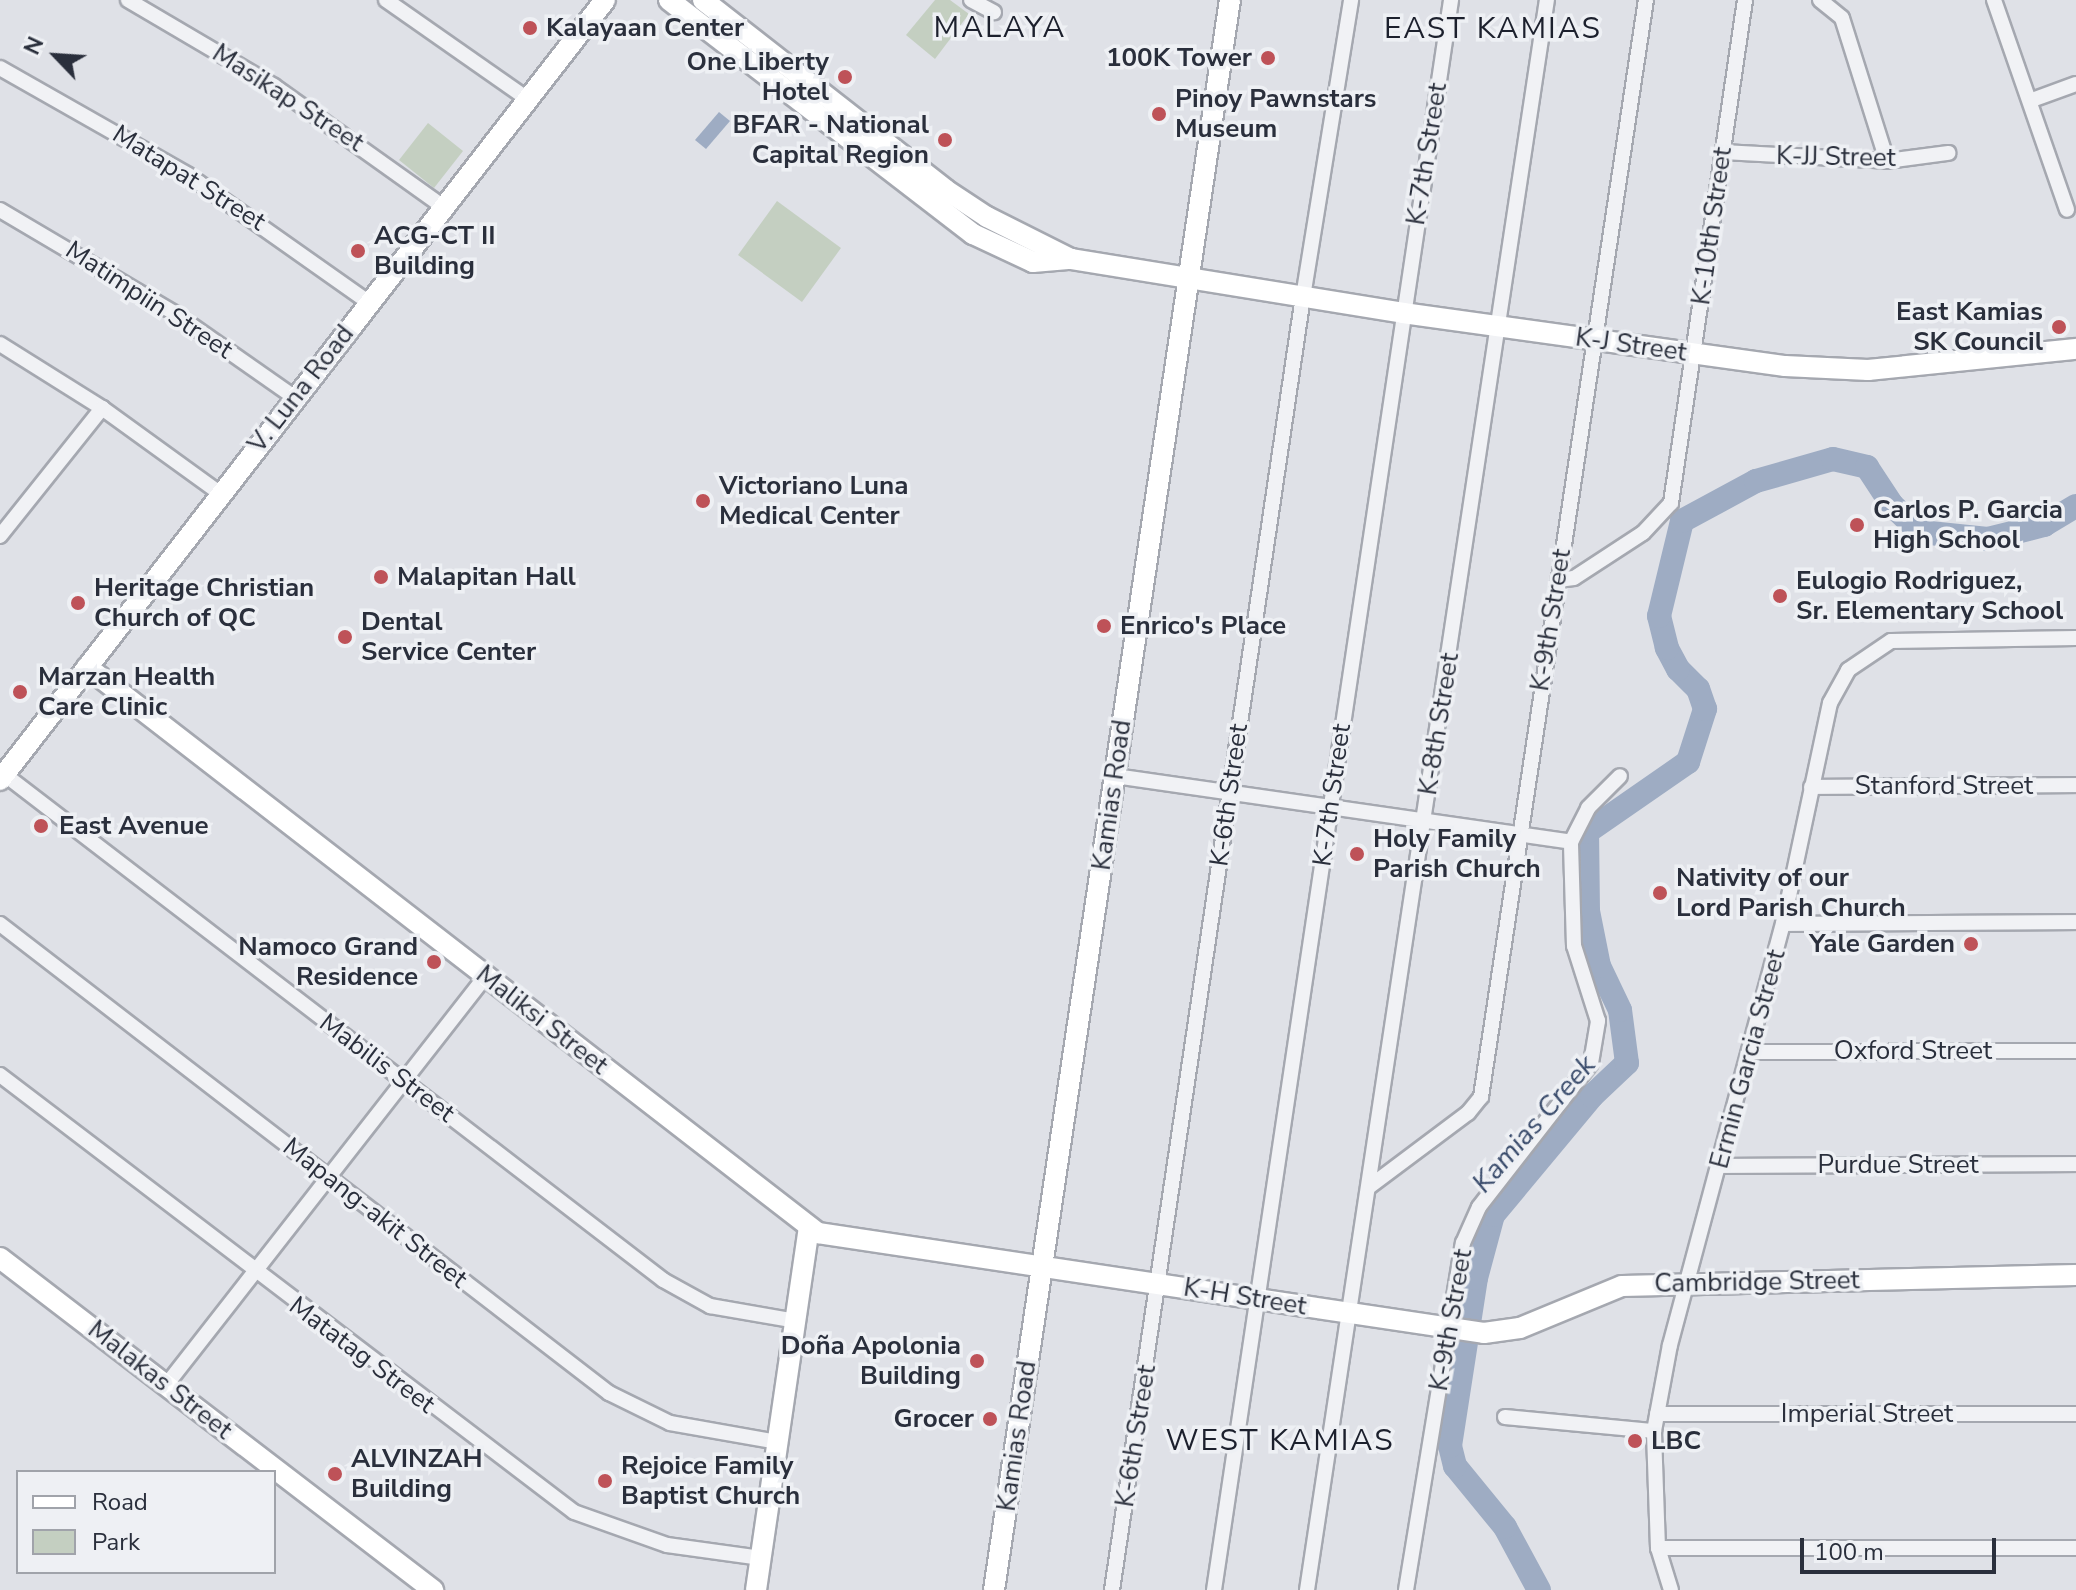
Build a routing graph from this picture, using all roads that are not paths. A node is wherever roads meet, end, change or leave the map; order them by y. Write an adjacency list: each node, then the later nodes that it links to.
1 (128, 0): 23 (street, Masikap Street)
2 (386, 0): 18 (street)
3 (605, 0): 18 (street, V. Luna Road)
4 (669, 0): 26 (street)
5 (703, 0): 26 (street)
6 (971, 0): 15 (street)
7 (1230, 0): 27 (street, Kamias Road)
8 (1351, 0): 28 (street, K-6th Street)
9 (1451, 0): 30 (street, K-7th Street)
10 (1547, 0): 31 (street, K-8th Street)
11 (1646, 0): 32 (street, K-9th Street)
12 (1745, 0): 20 (street, K-10th Street)
13 (1820, 0): 22 (street)
14 (1994, 0): 19 (street)
15 (994, 12)
16 (0, 68): 29 (street, Matapat Street)
17 (2076, 84): 19 (street)
18 (526, 98): 23 (street, V. Luna Road)
19 (2032, 100): 25 (street)
20 (1723, 152): 22 (street, K-JJ Street); 35 (street, K-10th Street)
21 (1948, 153): 22 (street, K-JJ Street)
22 (1887, 161)
23 (442, 206): 29 (street, V. Luna Road)
24 (0, 210): 36 (street, Matimpiin Street)
25 (2067, 210)
26 (1071, 259): 27 (street, K-J Street)
27 (1189, 277): 28 (street, K-J Street); 44 (street, Kamias Road)
28 (1303, 297): 30 (street, K-J Street); 48 (street, K-6th Street)
29 (368, 302): 36 (street, V. Luna Road)
30 (1403, 313): 31 (street, K-J Street); 49 (street, K-7th Street)
31 (1499, 327): 32 (street, K-J Street); 50 (street, K-8th Street)
32 (1593, 340): 35 (street, K-J Street); 40 (street, K-9th Street)
33 (0, 344): 37 (street)
34 (2076, 349): 35 (street, K-J Street)
35 (1694, 354): 40 (street, K-10th Street)
36 (294, 397): 38 (street, V. Luna Road)
37 (102, 408): 38 (street); 39 (street)
38 (221, 494): 42 (street, V. Luna Road)
39 (0, 536)
40 (1558, 580): 51 (street, K-9th Street)
41 (2076, 638): 47 (street, Ermin Garcia Street)
42 (87, 667): 43 (street, V. Luna Road); 56 (street, Maliksi Street)
43 (2, 775): 60 (street, Mabilis Street)
44 (1115, 776): 48 (street); 67 (street, Kamias Road)
45 (1620, 776): 52 (street, K-9th Street)
46 (2076, 785): 47 (street, Stanford Street)
47 (1811, 787): 55 (street, Ermin Garcia Street)
48 (1229, 791): 49 (street); 71 (street, K-6th Street)
49 (1331, 807): 50 (street); 72 (street, K-7th Street)
50 (1425, 817): 51 (street); 64 (street, K-8th Street)
51 (1519, 833): 52 (street); 64 (street, K-9th Street)
52 (1571, 842): 75 (street, K-9th Street)
53 (2076, 922): 55 (street)
54 (0, 924): 63 (street, Mapang-akit Street)
55 (1783, 924): 58 (street, Ermin Garcia Street)
56 (485, 977): 60 (street); 65 (street, Maliksi Street)
57 (2076, 1051): 58 (street, Oxford Street)
58 (1750, 1052): 62 (street, Ermin Garcia Street)
59 (0, 1075): 68 (street, Matatag Street)
60 (405, 1082): 63 (street); 74 (street, Mabilis Street)
61 (2076, 1164): 62 (street, Purdue Street)
62 (1719, 1166): 70 (street, Ermin Garcia Street)
63 (328, 1177): 68 (street); 81 (street, Mapang-akit Street)
64 (1369, 1187): 73 (street, K-8th Street)
65 (809, 1228): 67 (street, Maliksi Street); 74 (street)
66 (0, 1258): 76 (street, Malakas Street)
67 (1042, 1268): 71 (street, K-H Street); 89 (street, Kamias Road)
68 (254, 1272): 76 (street); 86 (street, Matatag Street)
69 (2076, 1275): 70 (street, Cambridge Street)
70 (1688, 1282): 75 (street, Cambridge Street); 77 (street, Ermin Garcia Street)
71 (1159, 1284): 72 (street, K-H Street); 90 (street, K-6th Street)
72 (1256, 1298): 73 (street, K-H Street); 91 (street, K-7th Street)
73 (1346, 1313): 75 (street, K-H Street); 92 (street, K-8th Street)
74 (796, 1321): 81 (street)
75 (1452, 1329): 93 (street, K-9th Street)
76 (167, 1384): 82 (street, Malakas Street)
77 (1657, 1414): 78 (street, Imperial Street); 80 (street, Ermin Garcia Street)
78 (2076, 1414)
79 (1505, 1417): 80 (street)
80 (1654, 1431): 84 (street, Ermin Garcia Street)
81 (778, 1442): 86 (street)
82 (275, 1470)
83 (276, 1471): 87 (street, Malakas Street)
84 (1658, 1548): 85 (street); 94 (street, Ermin Garcia Street)
85 (2076, 1548)
86 (761, 1558): 88 (street)
87 (421, 1587)
88 (756, 1590)
89 (994, 1590)
90 (1112, 1590)
91 (1214, 1590)
92 (1307, 1590)
93 (1406, 1590)
94 (1671, 1590)

